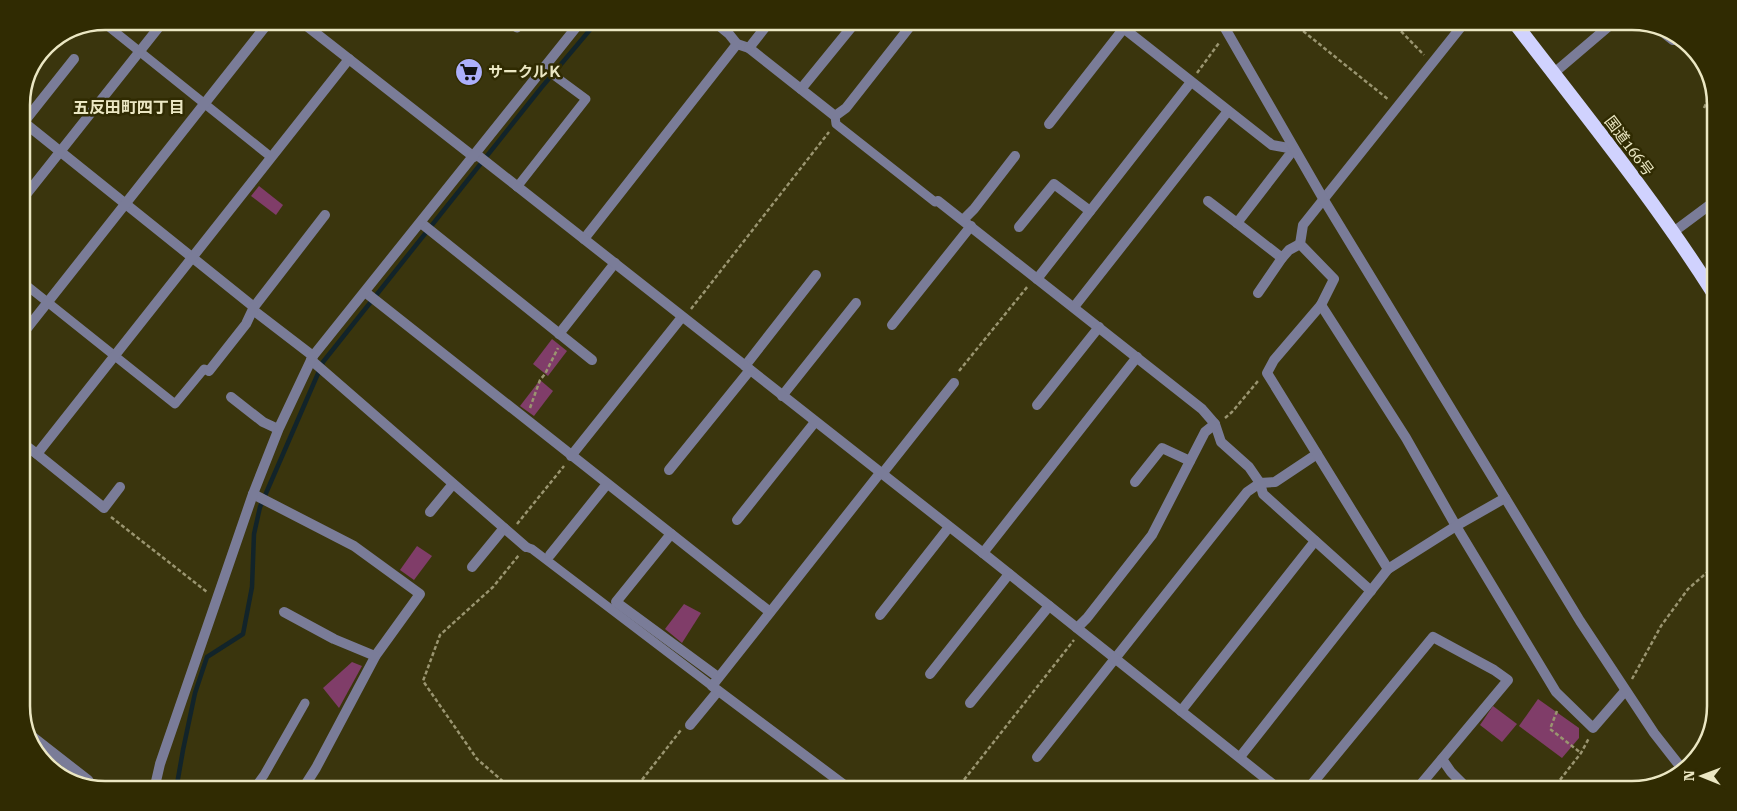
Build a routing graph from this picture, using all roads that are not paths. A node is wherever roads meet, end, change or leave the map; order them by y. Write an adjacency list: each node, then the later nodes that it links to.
1 (113, 30): 18 (lane)
2 (157, 30): 18 (street)
3 (263, 30): 25 (street)
4 (312, 30): 20 (street)
5 (575, 30): 21 (street)
6 (724, 30): 16 (street)
7 (763, 30): 17 (street)
8 (849, 30): 24 (street)
9 (907, 30): 28 (street)
10 (1117, 30): 29 (street)
11 (1125, 30): 23 (street)
12 (1226, 30): 31 (street)
13 (1459, 30): 38 (street)
14 (1520, 30): 22 (highway, 国道166号)
15 (1604, 30): 22 (street)
16 (736, 44): 17 (street); 50 (street)
17 (750, 48): 24 (street)
18 (140, 52): 25 (lane); 32 (street)
19 (74, 59): 26 (street)
20 (349, 59): 34 (street); 35 (street)
21 (546, 70): 35 (street); 36 (lane)
22 (1554, 73): 49 (highway, 国道166号)
23 (1191, 82): 27 (street); 43 (street)
24 (801, 89): 28 (street)
25 (204, 104): 34 (lane); 41 (street)
26 (30, 111)
27 (1228, 111): 31 (street); 64 (street)
28 (836, 120): 39 (lane)
29 (1049, 124)
30 (30, 127): 32 (street)
31 (1294, 149): 38 (street); 46 (street)
32 (61, 151): 37 (street); 41 (street)
33 (1015, 156): 45 (street)
34 (271, 157): 52 (street)
35 (480, 158): 36 (street); 47 (street)
36 (517, 187): 50 (street)
37 (30, 189)
38 (1324, 200): 51 (street); 97 (street)
39 (938, 201): 45 (street)
40 (1208, 202): 46 (street)
41 (126, 204): 52 (street); 61 (street)
42 (1707, 207): 49 (street)
43 (1090, 211): 48 (street); 56 (street)
44 (325, 215): 65 (street)
45 (966, 223): 56 (street); 68 (street)
46 (1237, 223): 53 (street)
47 (422, 225): 60 (street); 70 (street)
48 (1019, 227)
49 (1672, 233): 57 (highway, 国道166号)
50 (584, 239): 54 (street)
51 (1300, 244): 53 (street); 63 (street)
52 (192, 257): 65 (street); 71 (street)
53 (1282, 258): 59 (street)
54 (615, 264): 66 (street); 70 (street)
55 (816, 275): 75 (street)
56 (1036, 278): 64 (street)
57 (1707, 284)
58 (30, 288): 61 (lane)
59 (1258, 293)
60 (371, 296): 74 (street); 87 (street)
61 (48, 302): 67 (street); 71 (lane)
62 (856, 303): 78 (street)
63 (1321, 305): 86 (street); 100 (street)
64 (1074, 307): 69 (street)
65 (253, 308): 74 (street); 76 (street)
66 (683, 317): 75 (street); 87 (street)
67 (30, 325)
68 (892, 325)
69 (1099, 327): 72 (street); 80 (street)
70 (563, 337): 73 (street)
71 (115, 356): 76 (lane); 85 (street)
72 (1138, 357): 82 (street); 106 (street)
73 (592, 360)
74 (316, 363): 83 (street); 93 (street)
75 (747, 368): 78 (street); 89 (street)
76 (209, 370)
77 (954, 383): 90 (street)
78 (782, 396): 81 (street)
79 (231, 397): 83 (street)
80 (1037, 405)
81 (815, 422): 90 (street); 99 (street)
82 (1215, 424): 88 (street); 92 (street)
83 (278, 429): 96 (street)
84 (30, 449): 85 (street)
85 (37, 454): 95 (street)
86 (1316, 454): 92 (street); 109 (street)
87 (572, 456): 94 (street)
88 (1190, 461): 91 (street); 116 (street)
89 (669, 470)
90 (881, 474): 101 (street); 114 (street)
91 (1135, 482)
92 (1260, 483): 104 (street); 118 (street)
93 (453, 484): 98 (street); 102 (street)
94 (606, 484): 103 (street); 107 (street)
95 (120, 487)
96 (256, 495): 117 (street); 133 (street)
97 (1505, 498): 100 (street); 122 (street)
98 (430, 512)
99 (737, 520)
100 (1456, 526): 109 (street); 122 (street)
101 (949, 527): 106 (street); 115 (street)
102 (507, 531): 105 (street); 108 (street)
103 (671, 534): 114 (street); 120 (street)
104 (1316, 541): 111 (street); 125 (street)
105 (526, 547): 121 (lane)
106 (982, 553): 110 (street)
107 (550, 555)
108 (472, 567)
109 (1388, 569): 111 (street)
110 (1009, 574): 112 (street); 119 (street)
111 (1371, 591): 129 (street)
112 (1049, 606): 116 (street); 124 (street)
113 (284, 612): 117 (street)
114 (770, 612): 120 (street)
115 (880, 615)
116 (1077, 628): 118 (street)
117 (375, 656): 135 (street)
118 (1116, 659): 125 (street); 128 (street)
119 (930, 674)
120 (718, 677): 121 (street)
121 (715, 688): 126 (street); 136 (street)
122 (1626, 692): 131 (street)
123 (305, 703): 134 (lane)
124 (970, 703)
125 (1181, 711): 129 (street)
126 (690, 725)
127 (40, 743): 132 (street)
128 (1037, 757)
129 (1240, 757): 137 (street)
130 (1442, 758): 138 (street); 139 (street); 140 (street)
131 (1677, 762)
132 (86, 779)
133 (156, 781)
134 (260, 781)
135 (308, 781)
136 (839, 781)
137 (1269, 781)
138 (1314, 781)
139 (1423, 781)
140 (1460, 781)

